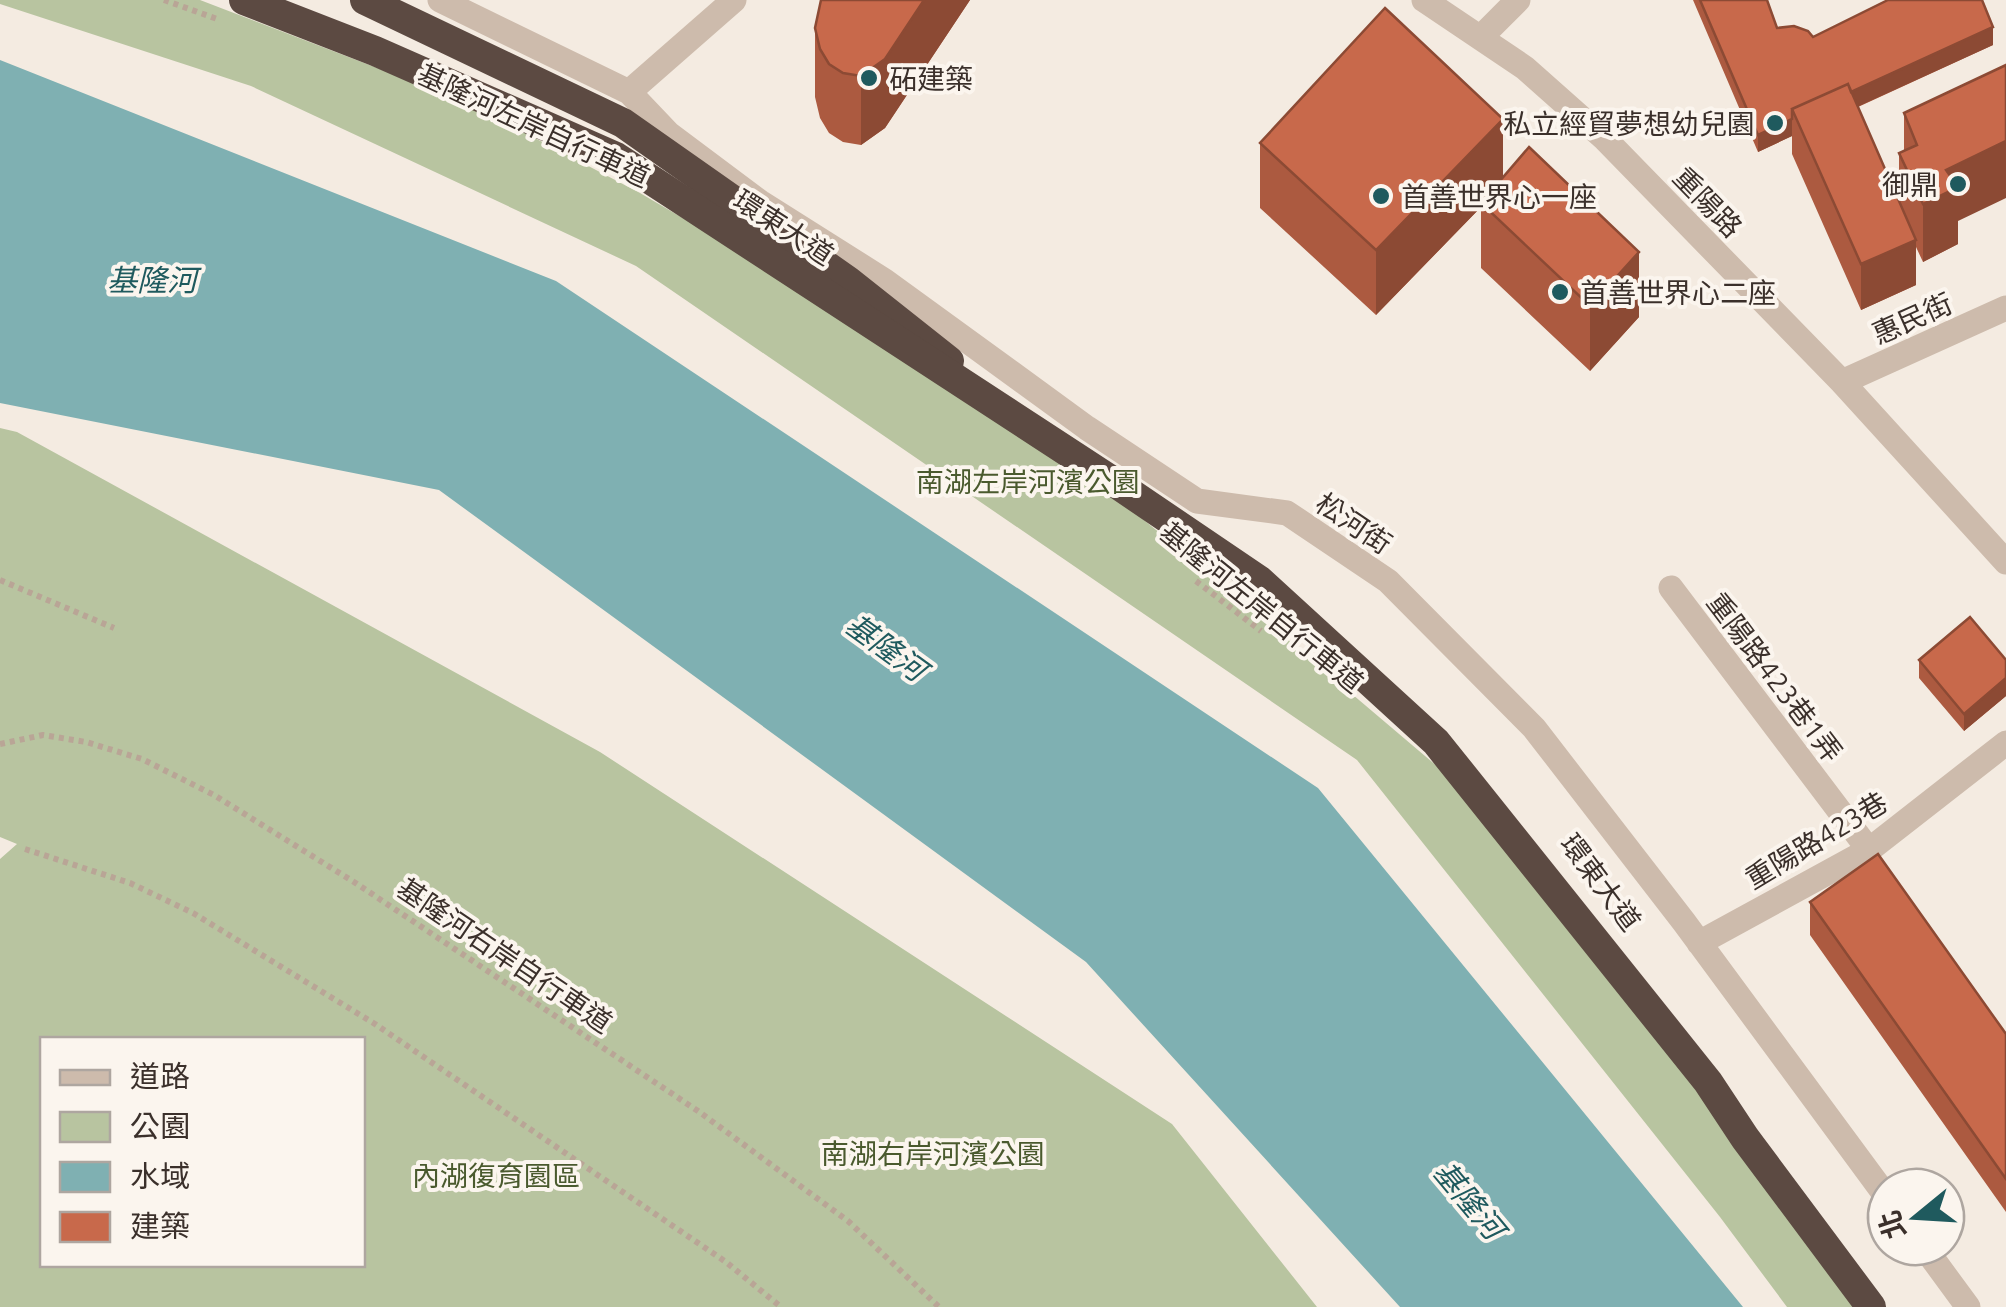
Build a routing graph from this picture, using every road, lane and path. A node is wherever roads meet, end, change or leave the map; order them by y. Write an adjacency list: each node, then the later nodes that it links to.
1 (164, 0): 7 (path)
2 (365, 0): 27 (highway, 環東大道, bridge)
3 (440, 0): 9 (street, 松河街)
4 (734, 0): 9 (street)
5 (1424, 0): 8 (street, 重陽路)
6 (1518, 0): 8 (street)
7 (241, 13): 27 (highway, 環東大道, bridge)
8 (1481, 37): 11 (street, 重陽路)
9 (629, 92): 22 (street, 松河街)
10 (2006, 308): 11 (street, 惠民街)
11 (1842, 382): 12 (street, 重陽路)
12 (2006, 562)
13 (1193, 578): 17 (path, 基隆河左岸自行車道)
14 (0, 580): 16 (path)
15 (1670, 588): 21 (street, 重陽路423巷1弄)
16 (114, 628)
17 (1268, 636)
18 (2006, 743): 21 (street, 重陽路423巷)
19 (0, 744): 26 (path, 基隆河右岸自行車道)
20 (26, 849): 25 (path)
21 (1868, 850): 22 (street, 重陽路423巷)
22 (1699, 943): 23 (street, 松河街)
23 (1866, 1169)
24 (1939, 1267): 28 (street)
25 (781, 1307)
26 (940, 1307)
27 (1870, 1307)
28 (1968, 1307)

